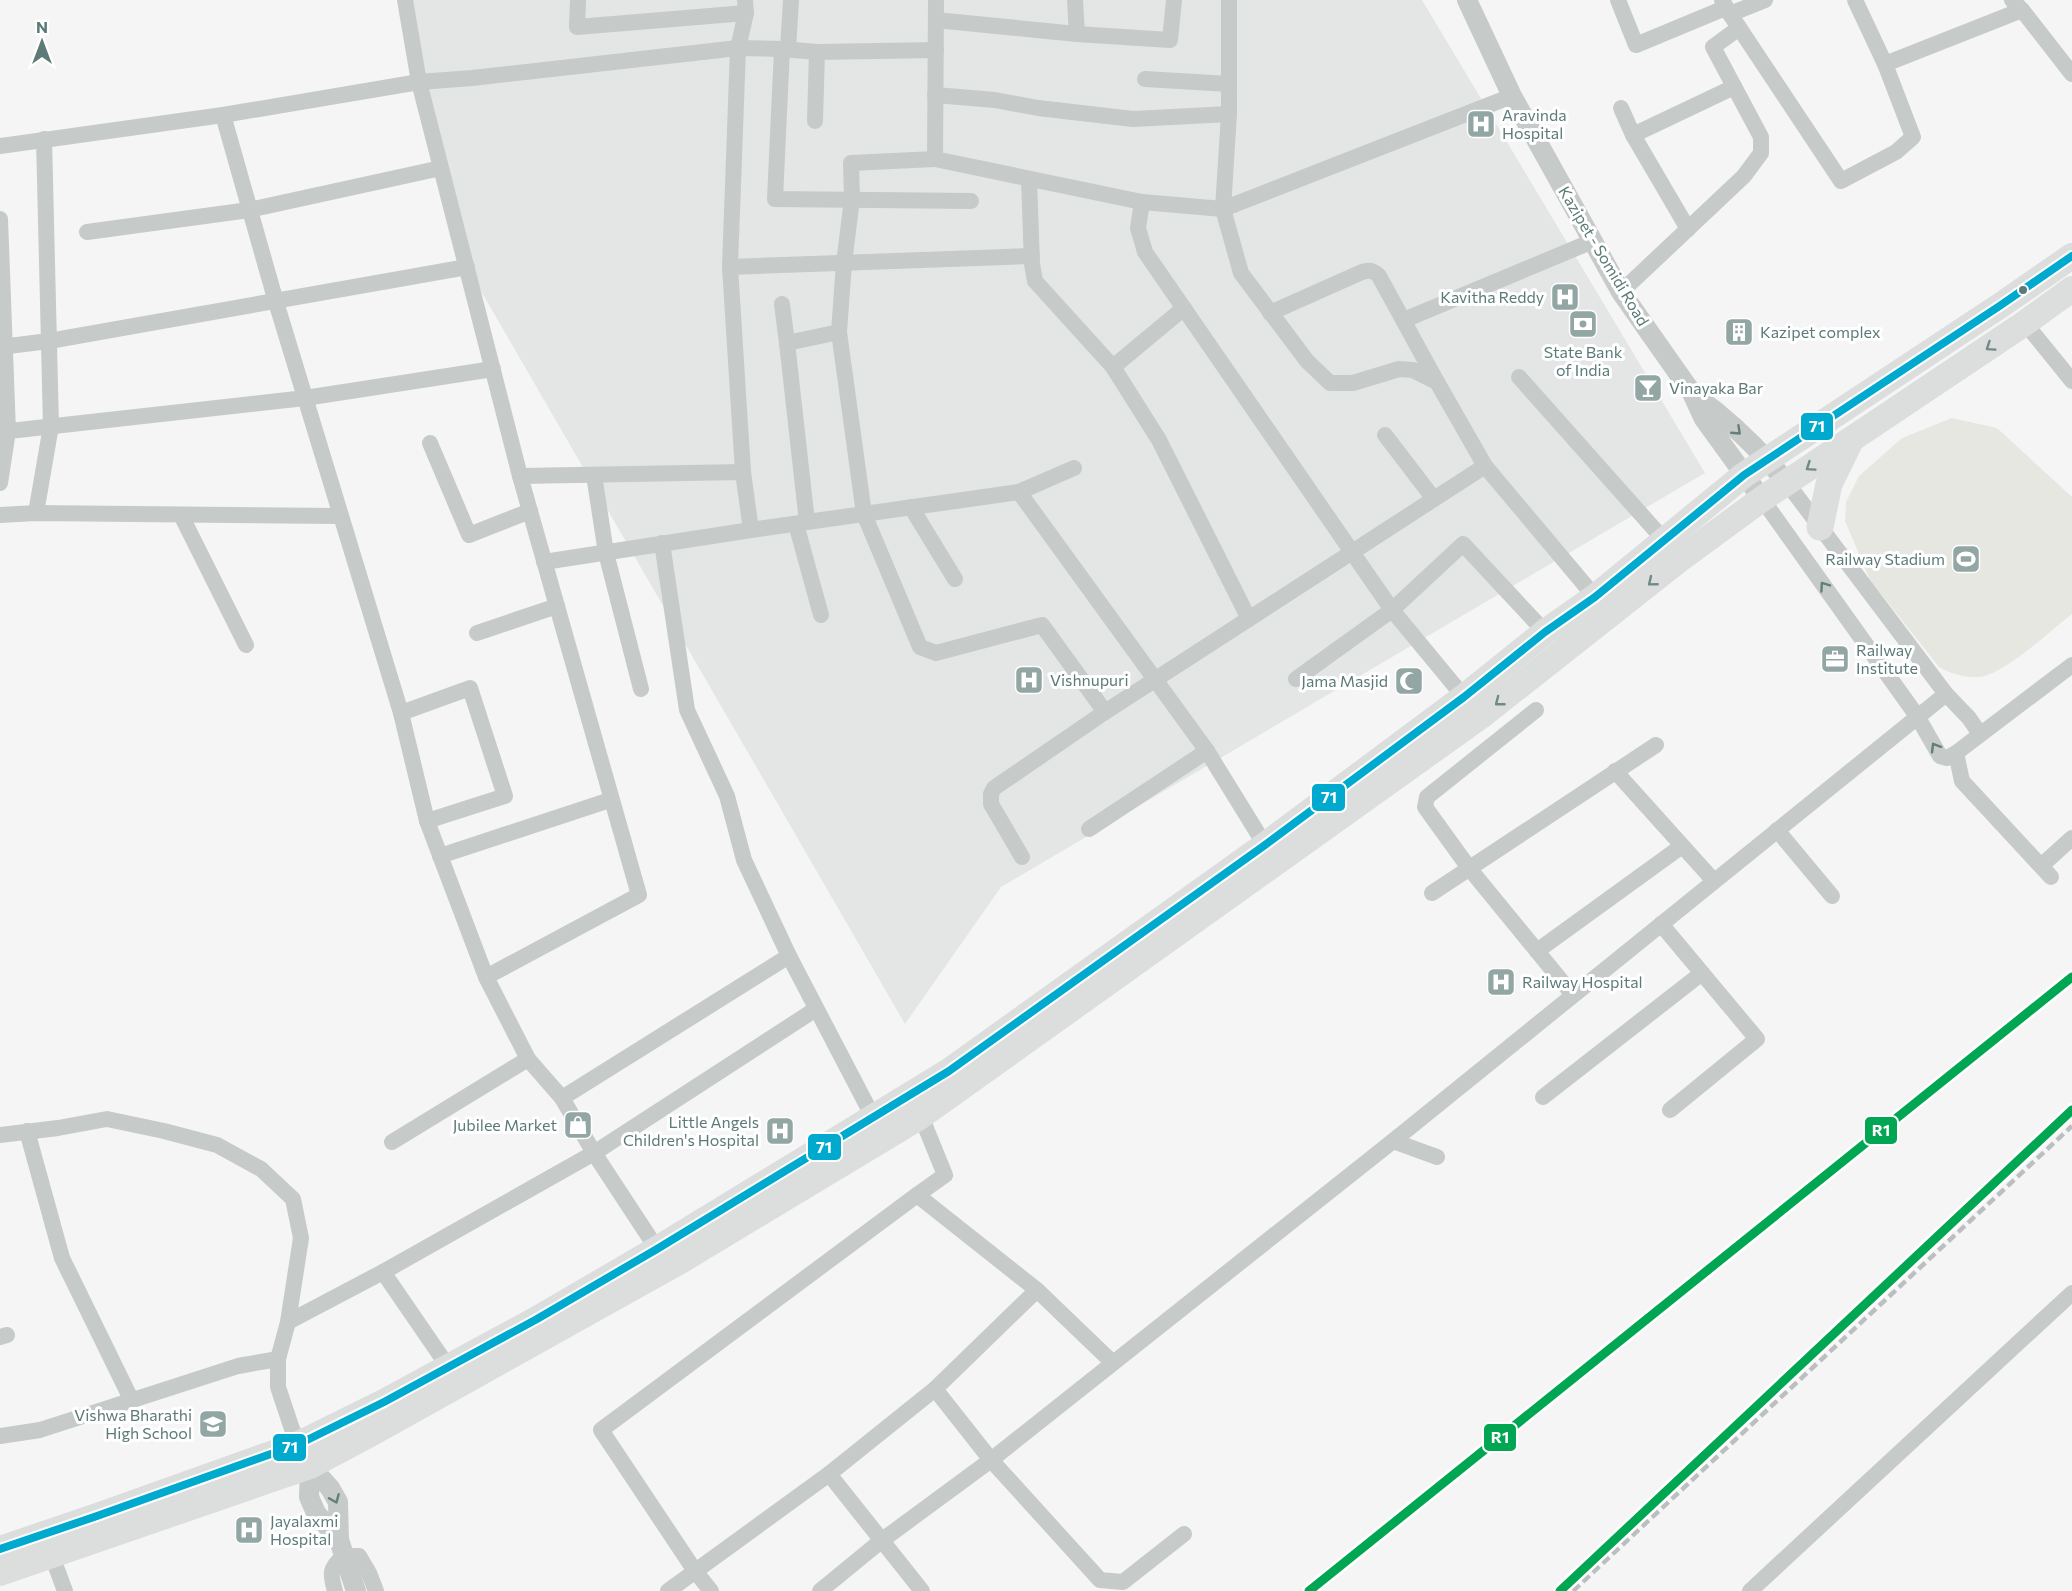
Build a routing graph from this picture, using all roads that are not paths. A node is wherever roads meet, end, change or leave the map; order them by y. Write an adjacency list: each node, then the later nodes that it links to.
1 (405, 0): 24 (street)
2 (578, 0): 13 (street)
3 (791, 0): 18 (street)
4 (936, 0): 15 (street)
5 (1076, 0): 16 (street)
6 (1174, 0): 16 (street)
7 (1229, 0): 25 (street)
8 (1618, 0): 14 (street)
9 (1765, 0): 14 (street)
10 (1855, 0): 21 (street)
11 (1470, 1): 28 (street, Kazipet - Somidi Road)
12 (2017, 5): 21 (street); 22 (street)
13 (745, 7): 17 (street)
14 (1729, 12): 21 (street); 26 (street)
15 (936, 20): 16 (street); 19 (street)
16 (1077, 34)
17 (738, 48): 18 (street); 24 (street); 52 (street)
18 (785, 49): 20 (street); 39 (street)
19 (936, 50): 20 (street); 27 (street)
20 (818, 52): 32 (street)
21 (1886, 64)
22 (2072, 74)
23 (1144, 79): 25 (street)
24 (419, 82): 31 (street); 37 (street)
25 (1229, 84): 30 (street)
26 (1734, 87): 33 (street); 45 (street)
27 (935, 95): 30 (street); 36 (street)
28 (1512, 96): 42 (street); 47 (street, Kazipet - Somidi Road)
29 (1621, 108): 33 (street)
30 (1229, 114): 42 (street)
31 (223, 115): 34 (street); 43 (street)
32 (815, 121)
33 (1633, 135): 45 (street)
34 (44, 139): 35 (street); 62 (street)
35 (0, 146)
36 (935, 159): 38 (street); 39 (street)
37 (441, 168): 43 (street); 51 (street)
38 (1029, 179): 41 (street); 48 (street)
39 (852, 199): 40 (street); 50 (street)
40 (971, 201)
41 (1142, 202): 42 (street); 57 (street)
42 (1223, 209): 58 (street)
43 (249, 210): 46 (street); 55 (street)
44 (0, 219): 64 (street)
45 (1688, 229): 54 (street)
46 (87, 232)
47 (1593, 241): 54 (street, Kazipet - Somidi Road); 59 (street)
48 (1032, 256): 50 (street); 65 (street)
49 (2072, 256): 77 (main road)
50 (844, 263): 52 (street); 61 (street)
51 (467, 267): 55 (street); 66 (street)
52 (730, 267): 80 (street)
53 (2072, 289): 60 (main road)
54 (1621, 292): 70 (street, Kazipet - Somidi Road)
55 (276, 302): 62 (street); 71 (street)
56 (782, 304): 63 (street)
57 (1184, 308): 65 (street); 101 (street)
58 (1270, 313): 59 (street); 69 (street)
59 (1404, 320): 69 (street)
60 (2025, 323): 68 (street); 75 (main road, one-way to 75)
61 (839, 332): 63 (street); 92 (street)
62 (49, 341): 64 (street); 72 (street)
63 (787, 343): 96 (street)
64 (2, 347): 73 (street)
65 (1113, 367): 109 (street)
66 (493, 369): 71 (street); 82 (street)
67 (1519, 377): 99 (street)
68 (2072, 381)
69 (1437, 382): 78 (street)
70 (1692, 393): 77 (street, one-way to 77); 83 (street, Kazipet - Somidi Road)
71 (305, 398): 72 (street); 95 (street)
72 (51, 426): 73 (street); 91 (street)
73 (4, 432): 84 (street)
74 (1385, 435): 87 (street)
75 (1850, 441): 85 (main road, one-way to 85); 97 (highway)
76 (430, 443): 90 (street)
77 (1768, 459): 83 (main road); 85 (street)
78 (1485, 466): 87 (street); 105 (street)
79 (1074, 468): 86 (street)
80 (743, 472): 81 (street); 98 (street)
81 (594, 475): 82 (street); 102 (street)
82 (520, 476): 90 (street)
83 (1744, 476): 88 (street, Kazipet - Somidi Road); 99 (main road)
84 (0, 483)
85 (1787, 483): 88 (main road); 97 (street)
86 (1019, 492): 89 (street); 115 (street)
87 (1434, 499): 101 (street)
88 (1762, 499): 122 (street, one-way to 88); 152 (main road, one-way to 152)
89 (911, 507): 92 (street); 104 (street)
90 (530, 511): 103 (street)
91 (36, 513): 93 (street); 94 (street)
92 (864, 514): 96 (street); 120 (street)
93 (0, 515)
94 (181, 515): 95 (street); 112 (street)
95 (340, 516): 121 (street)
96 (801, 523): 98 (street); 108 (street)
97 (1820, 527): 117 (street)
98 (751, 530): 100 (street)
99 (1664, 540): 105 (main road)
100 (662, 543): 102 (street); 143 (street)
101 (1353, 552): 107 (street); 109 (street)
102 (606, 553): 103 (street); 116 (street)
103 (544, 561): 106 (street)
104 (955, 579)
105 (1595, 597): 110 (main road)
106 (556, 606): 111 (street); 128 (street)
107 (1392, 610): 110 (street); 114 (street); 118 (street)
108 (822, 615)
109 (1249, 619): 115 (street)
110 (1545, 632): 118 (main road)
111 (477, 633)
112 (246, 645)
113 (2072, 665): 123 (street)
114 (1296, 679)
115 (1155, 680): 120 (street); 125 (street)
116 (641, 689)
117 (1946, 694): 122 (street); 123 (street)
118 (1464, 696): 133 (main road)
119 (1536, 710): 137 (street)
120 (1105, 712): 136 (street)
121 (402, 713): 129 (street); 129 (street)
122 (1917, 716): 126 (street, one-way to 122); 131 (street)
123 (1980, 734): 126 (street)
124 (1656, 745): 127 (street)
125 (1207, 751): 130 (street); 133 (street)
126 (1956, 753): 132 (street)
127 (1615, 771): 134 (street); 137 (street)
128 (610, 800): 135 (street); 145 (street)
129 (427, 821): 135 (street)
130 (1089, 829)
131 (1777, 830): 138 (street); 140 (street)
132 (2072, 838)
133 (1265, 845): 153 (main road)
134 (1682, 846): 138 (street); 142 (street)
135 (440, 856): 145 (street)
136 (1022, 857)
137 (1469, 868): 139 (street); 142 (street)
138 (1714, 881): 141 (street)
139 (1432, 893)
140 (1832, 896)
141 (1661, 924): 144 (street); 146 (street)
142 (1537, 951): 146 (street)
143 (789, 956): 147 (street); 150 (street)
144 (1702, 973): 149 (street); 151 (street)
145 (486, 977): 148 (street)
146 (1573, 995): 156 (street)
147 (816, 1009): 153 (street); 158 (street)
148 (528, 1059): 150 (street); 157 (street)
149 (1543, 1096)
150 (562, 1098): 158 (street)
151 (1670, 1110)
152 (921, 1116): 160 (street); 172 (main road)
153 (873, 1117): 161 (main road)
154 (27, 1131): 155 (street); 165 (street); 170 (street)
155 (0, 1135)
156 (1394, 1141): 159 (street); 167 (street)
157 (392, 1142)
158 (594, 1153): 161 (street); 162 (street)
159 (1437, 1158)
160 (917, 1195): 163 (street); 180 (street)
161 (657, 1249): 168 (main road)
162 (383, 1272): 165 (street); 168 (street)
163 (1037, 1290): 167 (street); 169 (street)
164 (2072, 1293): 190 (street)
165 (288, 1322): 166 (street)
166 (278, 1359): 170 (street); 172 (street)
167 (1113, 1363): 173 (street)
168 (449, 1368): 172 (main road)
169 (935, 1389): 173 (street); 174 (street)
170 (131, 1399): 171 (street)
171 (0, 1436)
172 (304, 1455): 177 (main road); 178 (street); 179 (main road)
173 (991, 1460): 175 (street); 176 (street)
174 (829, 1474): 176 (street); 180 (street)
175 (1184, 1534)
176 (882, 1541): 188 (street); 189 (street)
177 (0, 1549)
178 (344, 1554): 183 (street); 184 (street); 185 (street)
179 (52, 1556): 181 (main road); 182 (street)
180 (695, 1571): 186 (street); 187 (street)
181 (0, 1574)
182 (65, 1591)
183 (335, 1591)
184 (356, 1591)
185 (376, 1591)
186 (668, 1591)
187 (711, 1591)
188 (820, 1591)
189 (922, 1591)
190 (1750, 1591)

